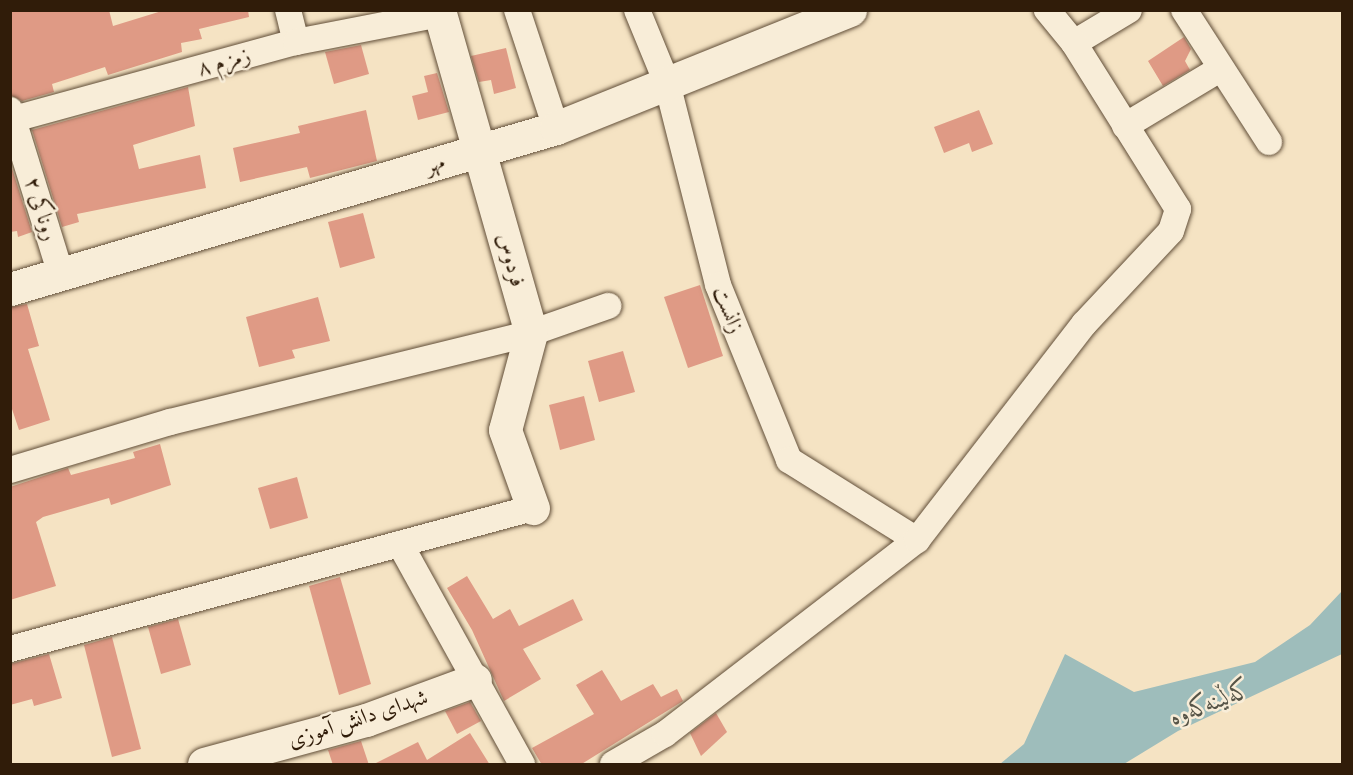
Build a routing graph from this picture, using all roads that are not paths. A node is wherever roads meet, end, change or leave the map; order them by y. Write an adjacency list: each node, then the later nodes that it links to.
1 (288, 10): 9 (street)
2 (637, 10): 12 (street, زانست)
3 (850, 10): 12 (street, مهر)
4 (1047, 10): 10 (street)
5 (1129, 10): 10 (street)
6 (1184, 10): 11 (street)
7 (440, 13): 9 (street, زمزم ۸); 17 (street, فردوس)
8 (525, 13): 15 (street)
9 (296, 42): 13 (street, زمزم ۸)
10 (1074, 43): 14 (street)
11 (1220, 69): 14 (street); 16 (street)
12 (667, 83): 15 (street, مهر); 24 (street, زانست)
13 (11, 117): 18 (street, روناکی ۲)
14 (1125, 126): 24 (street)
15 (556, 128): 17 (street, مهر)
16 (1269, 142)
17 (482, 150): 18 (street, مهر); 21 (street, فردوس)
18 (61, 275): 19 (street, مهر)
19 (10, 289)
20 (608, 306): 21 (street)
21 (531, 333): 22 (street); 23 (street, فردوس)
22 (10, 470)
23 (533, 508): 25 (street)
24 (917, 540): 30 (street)
25 (400, 544): 26 (street); 27 (street)
26 (10, 649)
27 (475, 680): 28 (street, شهدای دانش آموزی); 29 (street)
28 (204, 765)
29 (522, 765)
30 (613, 765)

